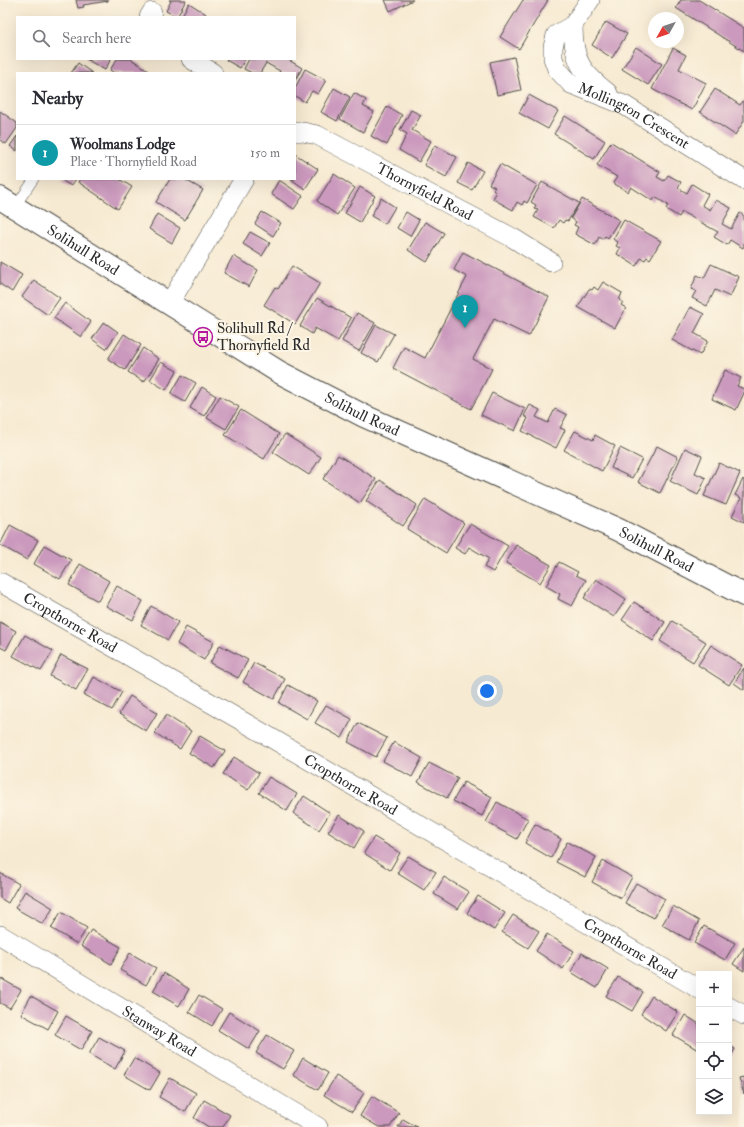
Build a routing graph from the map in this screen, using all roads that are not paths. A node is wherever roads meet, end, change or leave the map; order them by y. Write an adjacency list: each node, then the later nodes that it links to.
1 (590, 0): 7 (street, Mollington Crescent)
2 (193, 60): 3 (street)
3 (211, 72)
4 (296, 132): 9 (street, Thornyfield Road)
5 (33, 180): 8 (lane)
6 (243, 180): 10 (street)
7 (744, 180)
8 (8, 203): 10 (street, Solihull Road)
9 (551, 262)
10 (169, 304): 12 (street, Solihull Road)
11 (0, 582): 14 (street, Cropthorne Road)
12 (744, 595)
13 (0, 935): 17 (street, Stanway Road)
14 (696, 987)
15 (732, 1009): 16 (street)
16 (744, 1015)
17 (318, 1127)

